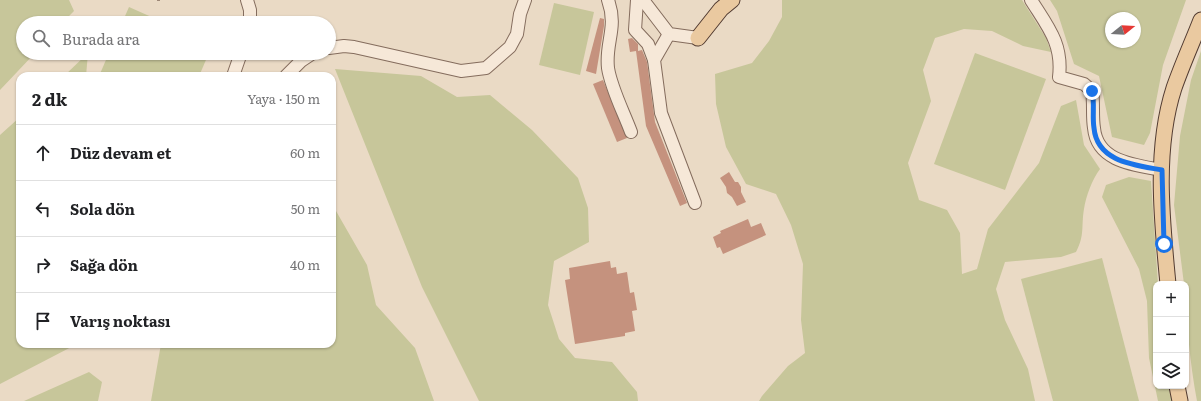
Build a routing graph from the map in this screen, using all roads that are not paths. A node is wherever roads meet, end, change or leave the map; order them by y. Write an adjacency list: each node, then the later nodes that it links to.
1 (247, 0): 8 (street)
2 (524, 0): 12 (street)
3 (608, 0): 18 (street)
4 (637, 0): 15 (street)
5 (643, 0): 10 (street)
6 (732, 0): 11 (main road)
7 (1031, 0): 19 (street)
8 (250, 16)
9 (1201, 20): 19 (main road)
10 (669, 34): 11 (street); 15 (street)
11 (698, 38)
12 (336, 47)
13 (239, 60): 16 (street)
14 (302, 60): 17 (street)
15 (654, 60): 20 (street)
16 (234, 72)
17 (290, 72)
18 (631, 132)
19 (1162, 170): 21 (main road)
20 (695, 203)
21 (1168, 281)
22 (1178, 389): 23 (main road)
23 (1180, 401)

